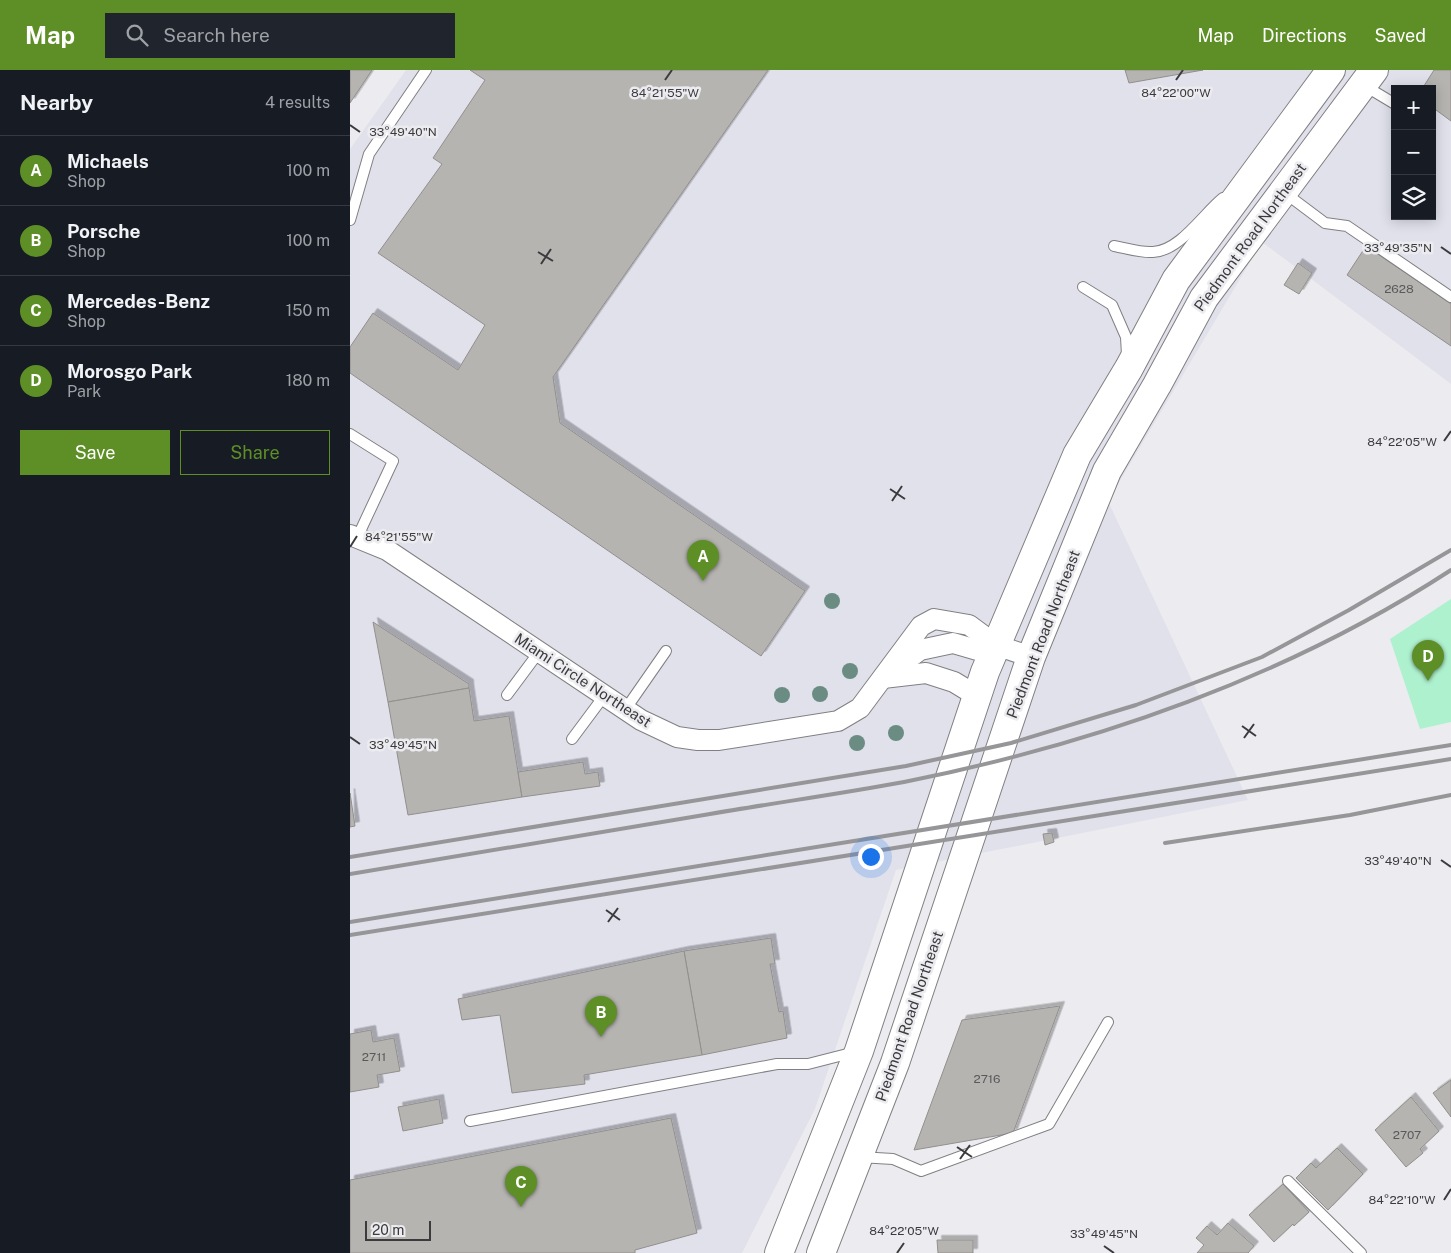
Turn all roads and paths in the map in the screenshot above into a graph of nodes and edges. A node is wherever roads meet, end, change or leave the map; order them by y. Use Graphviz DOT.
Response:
graph roads {
  1 [pos="426,70"];
  2 [pos="1331,70"];
  3 [pos="1368,77"];
  4 [pos="1391,100"];
  5 [pos="1255,172"];
  6 [pos="1282,191"];
  7 [pos="350,220"];
  8 [pos="1114,246"];
  9 [pos="1084,287"];
  10 [pos="1451,297"];
  11 [pos="1128,368"];
  12 [pos="350,434"];
  13 [pos="353,536"];
  14 [pos="996,645"];
  15 [pos="666,651"];
  16 [pos="539,652"];
  17 [pos="1031,657"];
  18 [pos="882,678"];
  19 [pos="507,695"];
  20 [pos="604,696"];
  21 [pos="977,696"];
  22 [pos="625,710"];
  23 [pos="572,739"];
  24 [pos="1108,1022"];
  25 [pos="859,1051"];
  26 [pos="470,1121"];
  27 [pos="858,1156"];
  28 [pos="1288,1181"];
  29 [pos="780,1253"];
  30 [pos="821,1253"];
  31 [pos="1361,1253"];
  1 -- 7 [label="lane"];
  2 -- 5 [label="main road"];
  3 -- 4 [label="lane"];
  3 -- 6 [label="main road, Piedmont Road Northeast"];
  5 -- 8 [label="lane"];
  5 -- 11 [label="main road"];
  6 -- 10 [label="lane"];
  6 -- 17 [label="main road, Piedmont Road Northeast"];
  9 -- 11 [label="lane"];
  11 -- 14 [label="main road"];
  12 -- 13 [label="lane"];
  13 -- 16 [label="street, Miami Circle Northeast"];
  14 -- 17 [label="street, Miami Circle Northeast"];
  14 -- 18 [label="street, Miami Circle Northeast"];
  14 -- 18 [label="street, Miami Circle Northeast"];
  14 -- 21 [label="main road"];
  15 -- 22 [label="lane"];
  16 -- 19 [label="lane"];
  16 -- 20 [label="street, Miami Circle Northeast"];
  17 -- 27 [label="main road, Piedmont Road Northeast"];
  18 -- 21 [label="street"];
  18 -- 22 [label="street, Miami Circle Northeast"];
  20 -- 22 [label="street, Miami Circle Northeast"];
  20 -- 23 [label="lane"];
  21 -- 25 [label="main road"];
  24 -- 27 [label="lane"];
  25 -- 26 [label="lane"];
  25 -- 29 [label="main road"];
  27 -- 30 [label="main road, Piedmont Road Northeast"];
  28 -- 31 [label="lane"];
}
